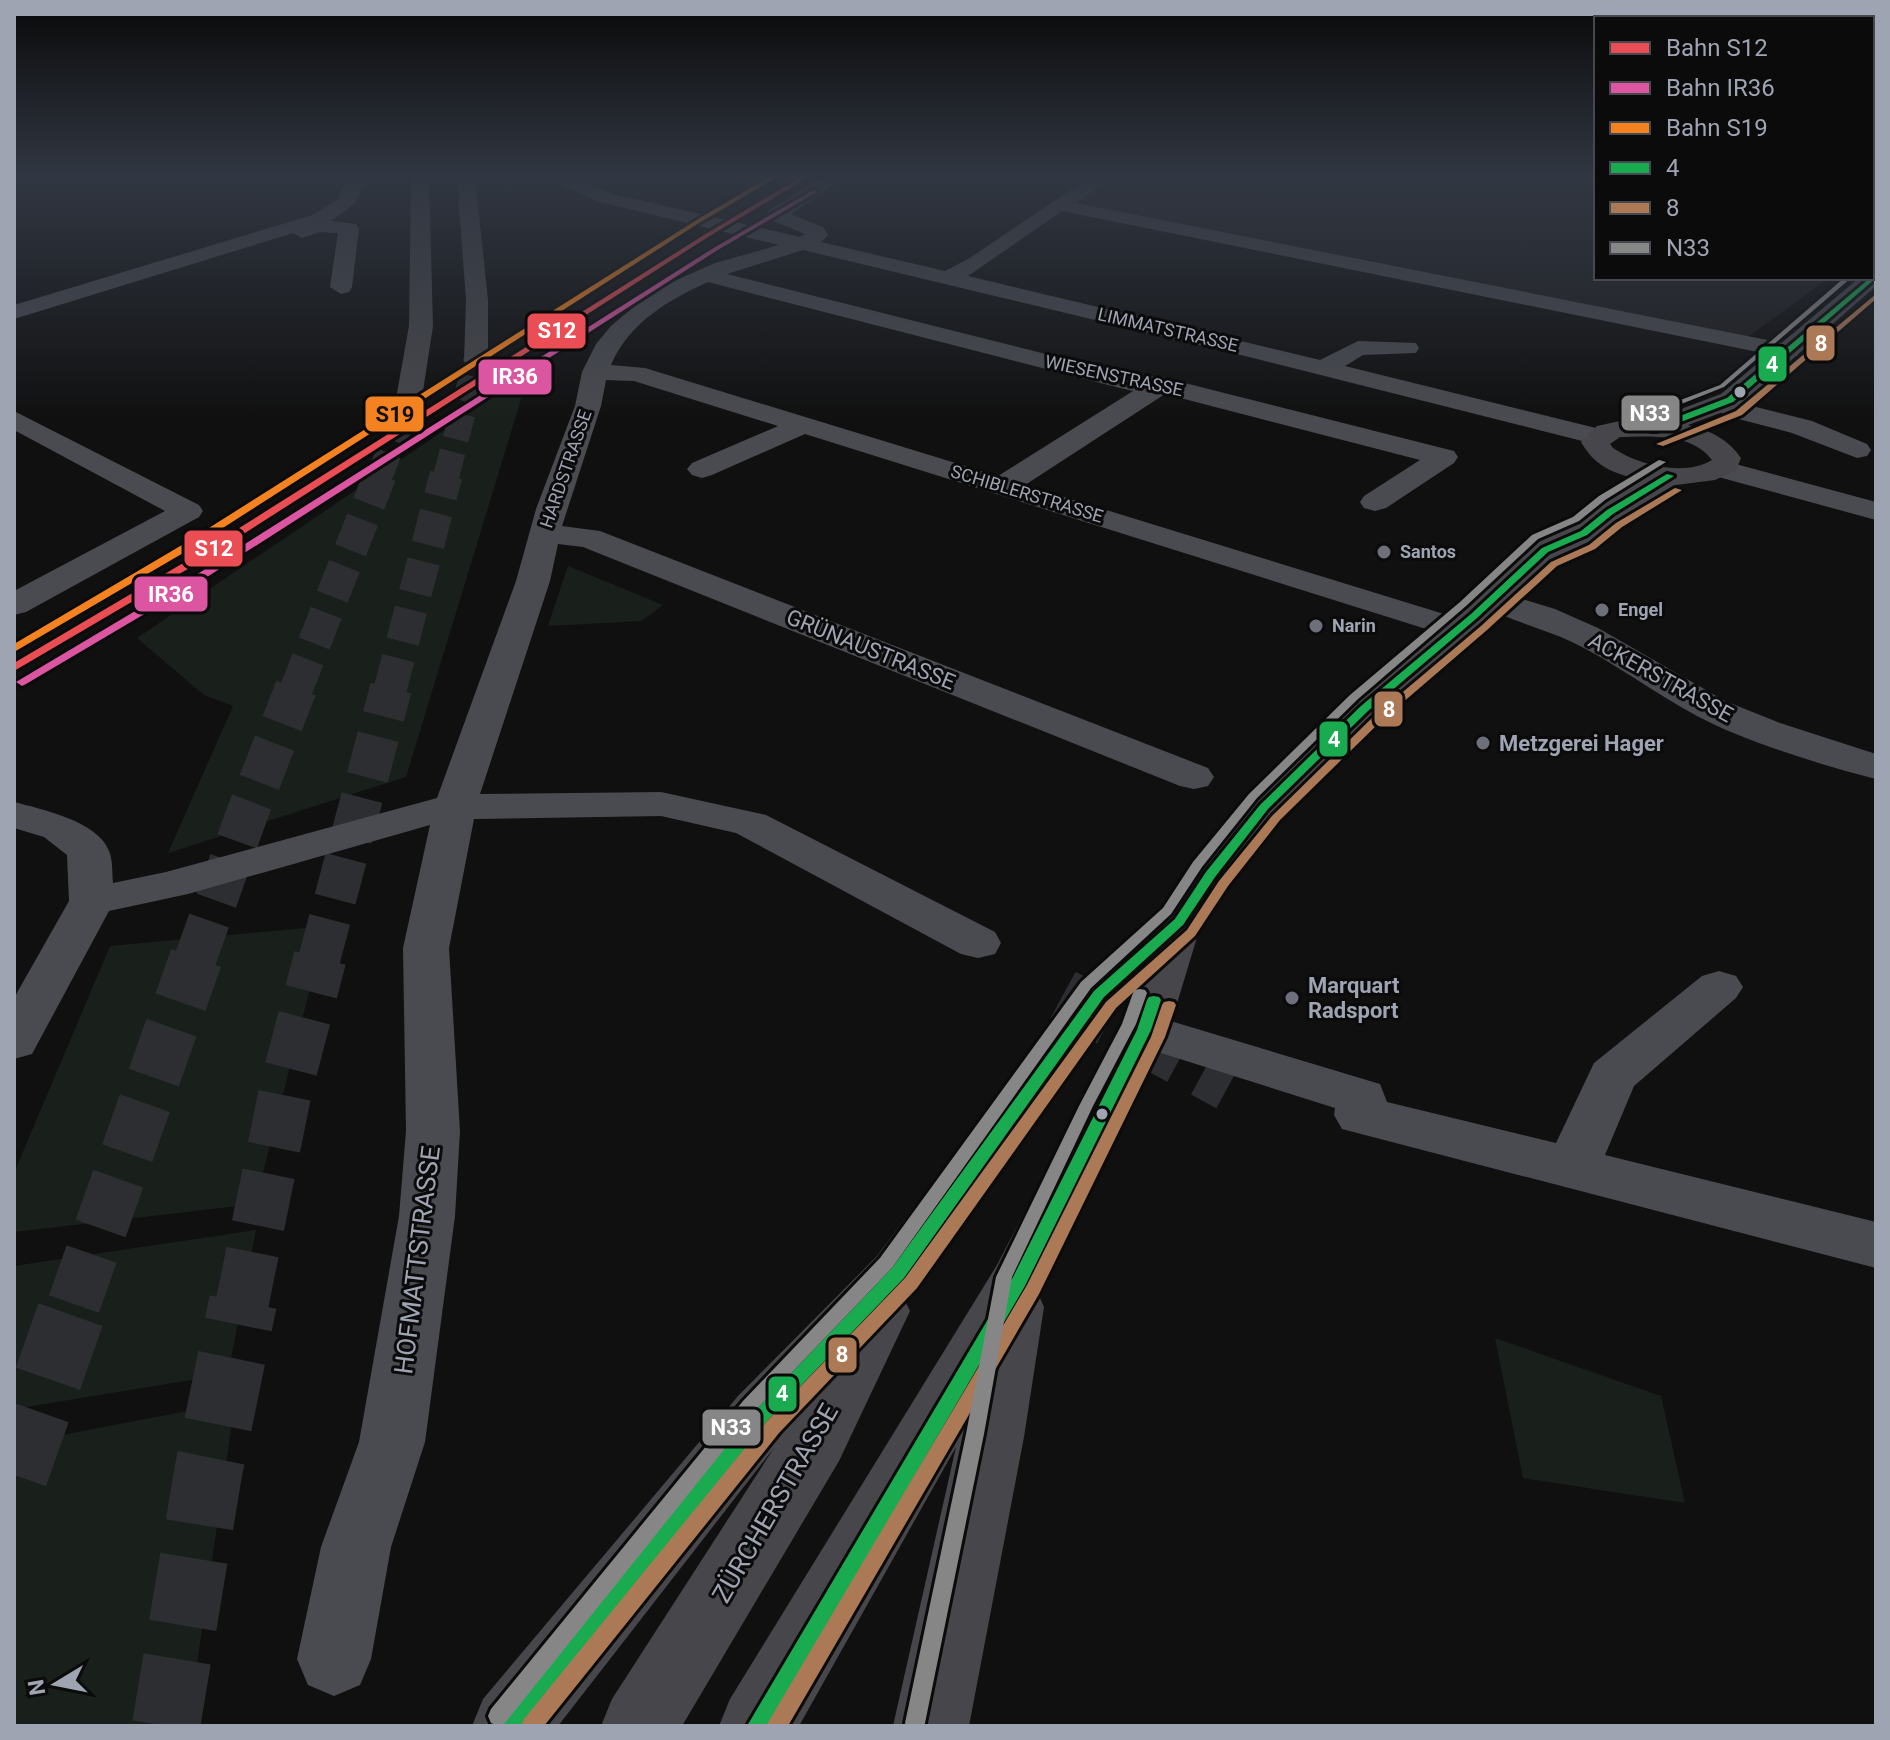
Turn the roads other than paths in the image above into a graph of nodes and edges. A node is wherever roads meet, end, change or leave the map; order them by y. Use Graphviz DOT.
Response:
graph roads {
  1 [pos="191,258"];
  2 [pos="345,258"];
  3 [pos="421,258"];
  4 [pos="473,258"];
  5 [pos="758,258"];
  6 [pos="864,258"];
  7 [pos="984,258"];
  8 [pos="1325,258"];
  9 [pos="705,275"];
  10 [pos="948,278"];
  11 [pos="1868,280"];
  12 [pos="341,287"];
  13 [pos="14,312"];
  14 [pos="1407,348"];
  15 [pos="1788,351"];
  16 [pos="476,361"];
  17 [pos="1189,362"];
  18 [pos="1324,368"];
  19 [pos="595,372"];
  20 [pos="1161,385"];
  21 [pos="408,404"];
  22 [pos="1731,405"];
  23 [pos="14,419"];
  24 [pos="801,426"];
  25 [pos="1654,429"];
  26 [pos="1604,448"];
  27 [pos="1857,450"];
  28 [pos="1718,457"];
  29 [pos="702,469"];
  30 [pos="1670,476"];
  31 [pos="1001,487"];
  32 [pos="1375,502"];
  33 [pos="1876,511"];
  34 [pos="545,533"];
  35 [pos="1545,550"];
  36 [pos="1493,600"];
  37 [pos="14,605"];
  38 [pos="1458,629"];
  39 [pos="1876,767"];
  40 [pos="1194,777"];
  41 [pos="455,807"];
  42 [pos="14,815"];
  43 [pos="92,901"];
  44 [pos="1179,922"];
  45 [pos="978,943"];
  46 [pos="1719,987"];
  47 [pos="1144,1030"];
  48 [pos="14,1042"];
  49 [pos="1572,1168"];
  50 [pos="1876,1245"];
  51 [pos="898,1273"];
  52 [pos="1019,1281"];
  53 [pos="334,1659"];
  54 [pos="510,1726"];
  55 [pos="639,1726"];
  56 [pos="757,1726"];
  57 [pos="931,1726"];
  1 -- 13 [label="street"];
  2 -- 12 [label="street"];
  3 -- 21 [label="main road"];
  4 -- 16 [label="main road"];
  5 -- 9 [label="street, HARDSTRASSE"];
  6 -- 10 [label="street, LIMMATSTRASSE"];
  7 -- 10 [label="street"];
  8 -- 15 [label="street"];
  9 -- 19 [label="street, HARDSTRASSE"];
  9 -- 20 [label="street, WIESENSTRASSE"];
  10 -- 18 [label="street, LIMMATSTRASSE"];
  11 -- 15 [label="main road"];
  14 -- 18 [label="street"];
  15 -- 22 [label="main road"];
  17 -- 20 [label="street"];
  18 -- 26 [label="street, LIMMATSTRASSE"];
  19 -- 24 [label="street, SCHIBLERSTRASSE"];
  19 -- 34 [label="street, HARDSTRASSE"];
  20 -- 31 [label="street"];
  20 -- 32 [label="street, WIESENSTRASSE"];
  22 -- 25 [label="main road"];
  22 -- 27 [label="street"];
  22 -- 28 [label="main road"];
  23 -- 37 [label="street"];
  24 -- 29 [label="street"];
  24 -- 31 [label="street, SCHIBLERSTRASSE"];
  25 -- 26 [label="main road"];
  25 -- 28 [label="main road"];
  26 -- 30 [label="main road"];
  26 -- 35 [label="main road, ZÜRCHERSTRASSE"];
  28 -- 30 [label="main road"];
  28 -- 33 [label="street"];
  30 -- 35 [label="main road, ZÜRCHERSTRASSE"];
  31 -- 38 [label="street, SCHIBLERSTRASSE"];
  34 -- 40 [label="street, GRÜNAUSTRASSE"];
  34 -- 41 [label="street, HARDSTRASSE"];
  35 -- 36 [label="main road, ZÜRCHERSTRASSE"];
  36 -- 38 [label="main road, ZÜRCHERSTRASSE"];
  36 -- 39 [label="street, ACKERSTRASSE"];
  38 -- 44 [label="main road, ZÜRCHERSTRASSE"];
  41 -- 43 [label="street"];
  41 -- 45 [label="street"];
  41 -- 53 [label="street, HOFMATTSTRASSE"];
  42 -- 43 [label="street"];
  43 -- 48 [label="street"];
  44 -- 47 [label="main road, ZÜRCHERSTRASSE"];
  44 -- 51 [label="main road, ZÜRCHERSTRASSE"];
  46 -- 49 [label="street"];
  47 -- 49 [label="street"];
  47 -- 52 [label="main road, ZÜRCHERSTRASSE"];
  49 -- 50 [label="street"];
  51 -- 54 [label="main road, ZÜRCHERSTRASSE"];
  51 -- 55 [label="main road, ZÜRCHERSTRASSE"];
  52 -- 56 [label="main road, ZÜRCHERSTRASSE"];
  52 -- 57 [label="main road"];
}
